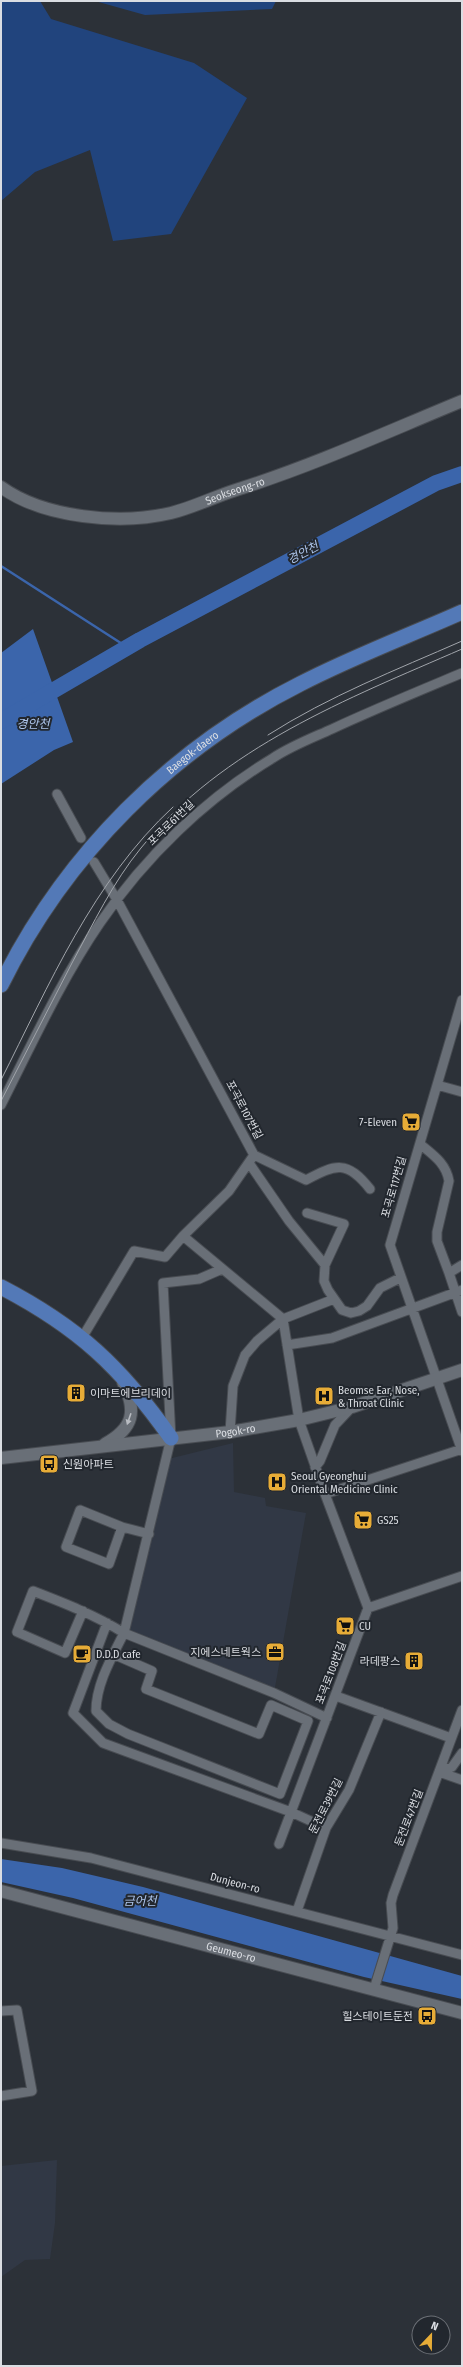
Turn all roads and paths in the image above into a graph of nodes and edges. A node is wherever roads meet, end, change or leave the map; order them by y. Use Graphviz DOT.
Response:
graph roads {
  1 [pos="462,401"];
  2 [pos="1,488"];
  3 [pos="462,612"];
  4 [pos="462,673"];
  5 [pos="57,794"];
  6 [pos="80,838"];
  7 [pos="94,862"];
  8 [pos="117,900"];
  9 [pos="1,985"];
  10 [pos="462,1000"];
  11 [pos="459,1018"];
  12 [pos="437,1085"];
  13 [pos="462,1092"];
  14 [pos="1,1105"];
  15 [pos="420,1144"];
  16 [pos="254,1155"];
  17 [pos="249,1163"];
  18 [pos="370,1189"];
  19 [pos="307,1213"];
  20 [pos="183,1236"];
  21 [pos="325,1265"];
  22 [pos="462,1265"];
  23 [pos="222,1269"];
  24 [pos="448,1273"];
  25 [pos="400,1278"];
  26 [pos="1,1287"];
  27 [pos="458,1291"];
  28 [pos="1,1294"];
  29 [pos="334,1299"];
  30 [pos="30,1302"];
  31 [pos="411,1307"];
  32 [pos="462,1312"];
  33 [pos="283,1319"];
  34 [pos="82,1338"];
  35 [pos="286,1344"];
  36 [pos="118,1370"];
  37 [pos="462,1370"];
  38 [pos="438,1379"];
  39 [pos="352,1407"];
  40 [pos="299,1420"];
  41 [pos="230,1432"];
  42 [pos="171,1438"];
  43 [pos="99,1448"];
  44 [pos="462,1449"];
  45 [pos="1,1458"];
  46 [pos="315,1467"];
  47 [pos="325,1494"];
  48 [pos="122,1527"];
  49 [pos="149,1534"];
  50 [pos="462,1576"];
  51 [pos="368,1608"];
  52 [pos="83,1611"];
  53 [pos="107,1623"];
  54 [pos="124,1633"];
  55 [pos="113,1654"];
  56 [pos="336,1696"];
  57 [pos="462,1710"];
  58 [pos="381,1712"];
  59 [pos="327,1718"];
  60 [pos="451,1738"];
  61 [pos="462,1753"];
  62 [pos="439,1772"];
  63 [pos="462,1780"];
  64 [pos="291,1812"];
  65 [pos="326,1828"];
  66 [pos="1,1843"];
  67 [pos="279,1844"];
  68 [pos="1,1891"];
  69 [pos="297,1911"];
  70 [pos="390,1936"];
  71 [pos="462,1955"];
  72 [pos="374,1989"];
  73 [pos="1,2011"];
  74 [pos="462,2013"];
  75 [pos="1,2096"];
  1 -- 2 [label="street, Seokseong-ro"];
  3 -- 9 [label="main road, Baegok-daero"];
  4 -- 8 [label="street, 포곡로61번길"];
  5 -- 6 [label="street"];
  7 -- 8 [label="street, 포곡로107번길"];
  8 -- 14 [label="street, 포곡로61번길"];
  8 -- 16 [label="street, 포곡로107번길"];
  10 -- 11 [label="street, 포곡로117번길"];
  11 -- 12 [label="street, 포곡로117번길"];
  12 -- 13 [label="street"];
  12 -- 15 [label="street, 포곡로117번길"];
  15 -- 24 [label="street"];
  15 -- 25 [label="street, 포곡로117번길"];
  16 -- 17 [label="street, 포곡로107번길"];
  16 -- 18 [label="street"];
  17 -- 20 [label="street, 포곡로107번길"];
  17 -- 21 [label="street"];
  19 -- 21 [label="street"];
  20 -- 23 [label="street"];
  20 -- 34 [label="street, 포곡로107번길"];
  21 -- 29 [label="street"];
  22 -- 24 [label="street"];
  23 -- 33 [label="street"];
  23 -- 42 [label="street"];
  24 -- 27 [label="street"];
  25 -- 29 [label="street"];
  25 -- 31 [label="street, 포곡로117번길"];
  26 -- 30 [label="main road"];
  27 -- 31 [label="street"];
  27 -- 32 [label="street"];
  28 -- 30 [label="main road"];
  29 -- 33 [label="street"];
  30 -- 34 [label="main road"];
  31 -- 35 [label="street"];
  31 -- 38 [label="street, 포곡로117번길"];
  33 -- 35 [label="street"];
  33 -- 41 [label="street"];
  34 -- 36 [label="main road"];
  35 -- 40 [label="street"];
  36 -- 42 [label="main road"];
  36 -- 43 [label="street, one-way"];
  37 -- 38 [label="street, Pogok-ro"];
  38 -- 39 [label="street, Pogok-ro"];
  38 -- 44 [label="street, 포곡로117번길"];
  39 -- 40 [label="street, Pogok-ro"];
  39 -- 46 [label="street"];
  40 -- 41 [label="street, Pogok-ro"];
  40 -- 46 [label="street"];
  41 -- 42 [label="street, Pogok-ro"];
  42 -- 43 [label="street, Pogok-ro"];
  42 -- 49 [label="street"];
  43 -- 45 [label="street, Pogok-ro"];
  44 -- 47 [label="street"];
  46 -- 47 [label="street"];
  47 -- 51 [label="street"];
  48 -- 48 [label="street"];
  48 -- 49 [label="street"];
  49 -- 54 [label="street"];
  50 -- 51 [label="street"];
  51 -- 56 [label="street, 포곡로108번길"];
  52 -- 52 [label="street"];
  52 -- 53 [label="street"];
  53 -- 54 [label="street"];
  53 -- 64 [label="street"];
  54 -- 55 [label="street"];
  54 -- 59 [label="street"];
  55 -- 55 [label="street"];
  56 -- 58 [label="street"];
  56 -- 59 [label="street, 포곡로108번길"];
  57 -- 60 [label="street, 둔전로47번길"];
  58 -- 60 [label="street"];
  58 -- 65 [label="street, 둔전로39번길"];
  59 -- 64 [label="street, 포곡로108번길"];
  60 -- 62 [label="street, 둔전로47번길"];
  61 -- 62 [label="street"];
  62 -- 63 [label="street"];
  62 -- 70 [label="street, 둔전로47번길"];
  64 -- 65 [label="street"];
  64 -- 67 [label="street, 포곡로108번길"];
  65 -- 69 [label="street, 둔전로39번길"];
  66 -- 69 [label="street, Dunjeon-ro"];
  68 -- 72 [label="street, Geumeo-ro"];
  69 -- 70 [label="street, Dunjeon-ro"];
  70 -- 71 [label="street, Dunjeon-ro"];
  70 -- 72 [label="street, 둔전로47번길"];
  72 -- 74 [label="street, Geumeo-ro"];
  73 -- 75 [label="street"];
}
